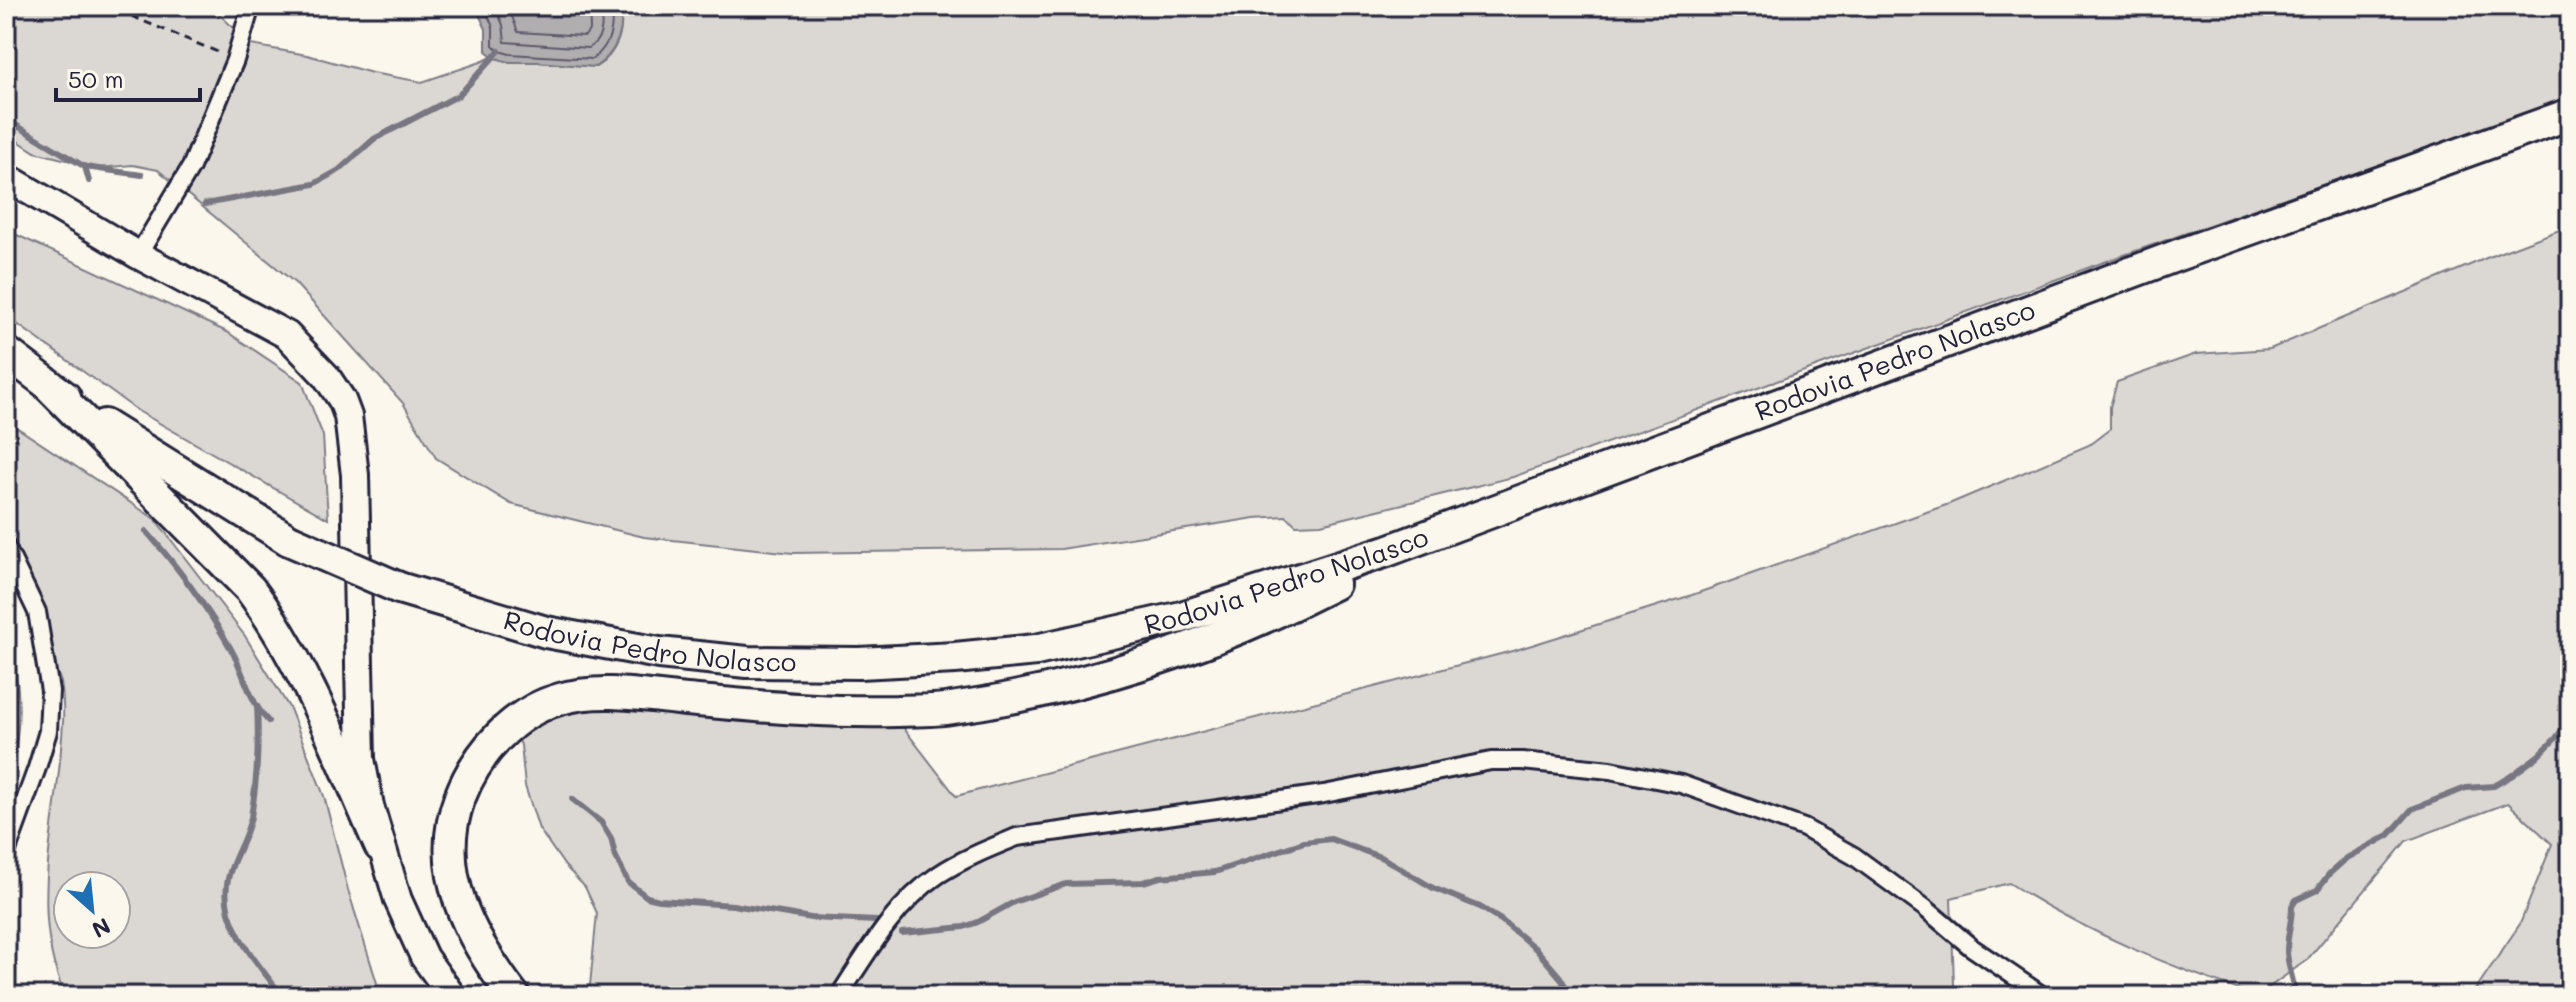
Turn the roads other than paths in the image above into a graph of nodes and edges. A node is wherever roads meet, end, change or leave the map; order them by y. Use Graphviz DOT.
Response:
graph roads {
  1 [pos="251,6"];
  2 [pos="2570,114"];
  3 [pos="11,183"];
  4 [pos="138,255"];
  5 [pos="6,352"];
  6 [pos="50,387"];
  7 [pos="6,547"];
  8 [pos="1387,551"];
  9 [pos="380,846"];
  10 [pos="6,853"];
  11 [pos="452,996"];
  12 [pos="514,996"];
  13 [pos="839,996"];
  14 [pos="2043,996"];
  1 -- 4 [label="street"];
  2 -- 8 [label="highway, Rodovia Pedro Nolasco"];
  3 -- 4 [label="main road"];
  4 -- 9 [label="main road"];
  5 -- 6 [label="highway, Rodovia Pedro Nolasco"];
  6 -- 8 [label="highway, Rodovia Pedro Nolasco, bridge"];
  6 -- 9 [label="highway"];
  7 -- 10 [label="street"];
  8 -- 12 [label="highway"];
  9 -- 11 [label="main road"];
  13 -- 14 [label="street"];
}
